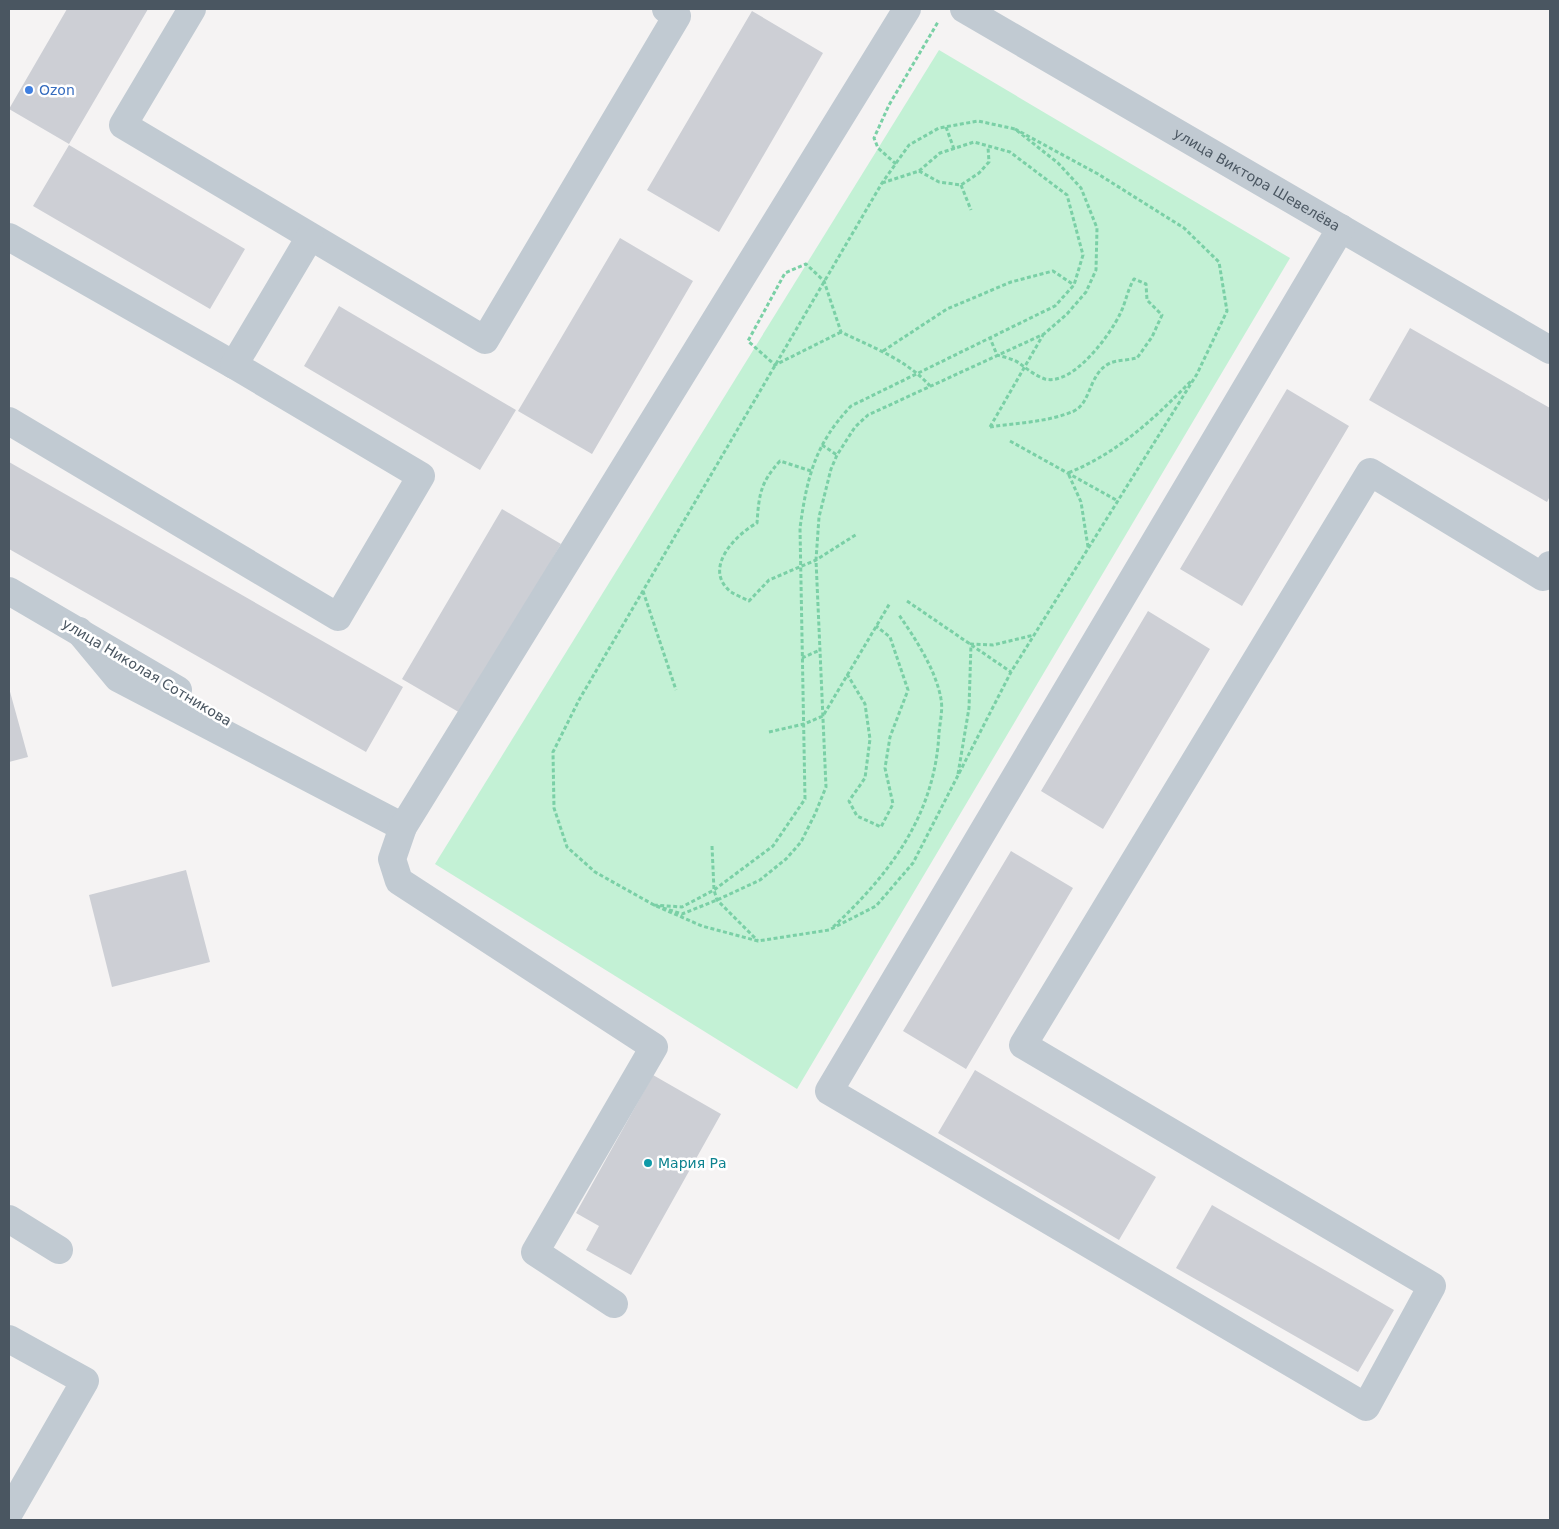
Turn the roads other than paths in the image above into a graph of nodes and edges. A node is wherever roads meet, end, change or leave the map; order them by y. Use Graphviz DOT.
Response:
graph roads {
  1 [pos="192,9"];
  2 [pos="666,9"];
  3 [pos="907,9"];
  4 [pos="952,13"];
  5 [pos="1341,228"];
  6 [pos="310,236"];
  7 [pos="9,237"];
  8 [pos="1550,350"];
  9 [pos="234,365"];
  10 [pos="9,421"];
  11 [pos="1550,565"];
  12 [pos="9,591"];
  13 [pos="79,631"];
  14 [pos="285,754"];
  15 [pos="403,827"];
  16 [pos="9,1219"];
  17 [pos="59,1250"];
  18 [pos="614,1304"];
  19 [pos="9,1339"];
  20 [pos="9,1513"];
  1 -- 6 [label="street"];
  2 -- 6 [label="street"];
  3 -- 15 [label="street"];
  4 -- 5 [label="street, улица Виктора Шевелёва"];
  5 -- 8 [label="street, улица Виктора Шевелёва"];
  5 -- 11 [label="street"];
  6 -- 9 [label="street"];
  7 -- 9 [label="street"];
  9 -- 10 [label="street"];
  12 -- 13 [label="street, улица Николая Сотникова"];
  13 -- 14 [label="street, улица Николая Сотникова"];
  13 -- 15 [label="street"];
  15 -- 18 [label="street"];
  16 -- 17 [label="street"];
  19 -- 20 [label="street"];
}
